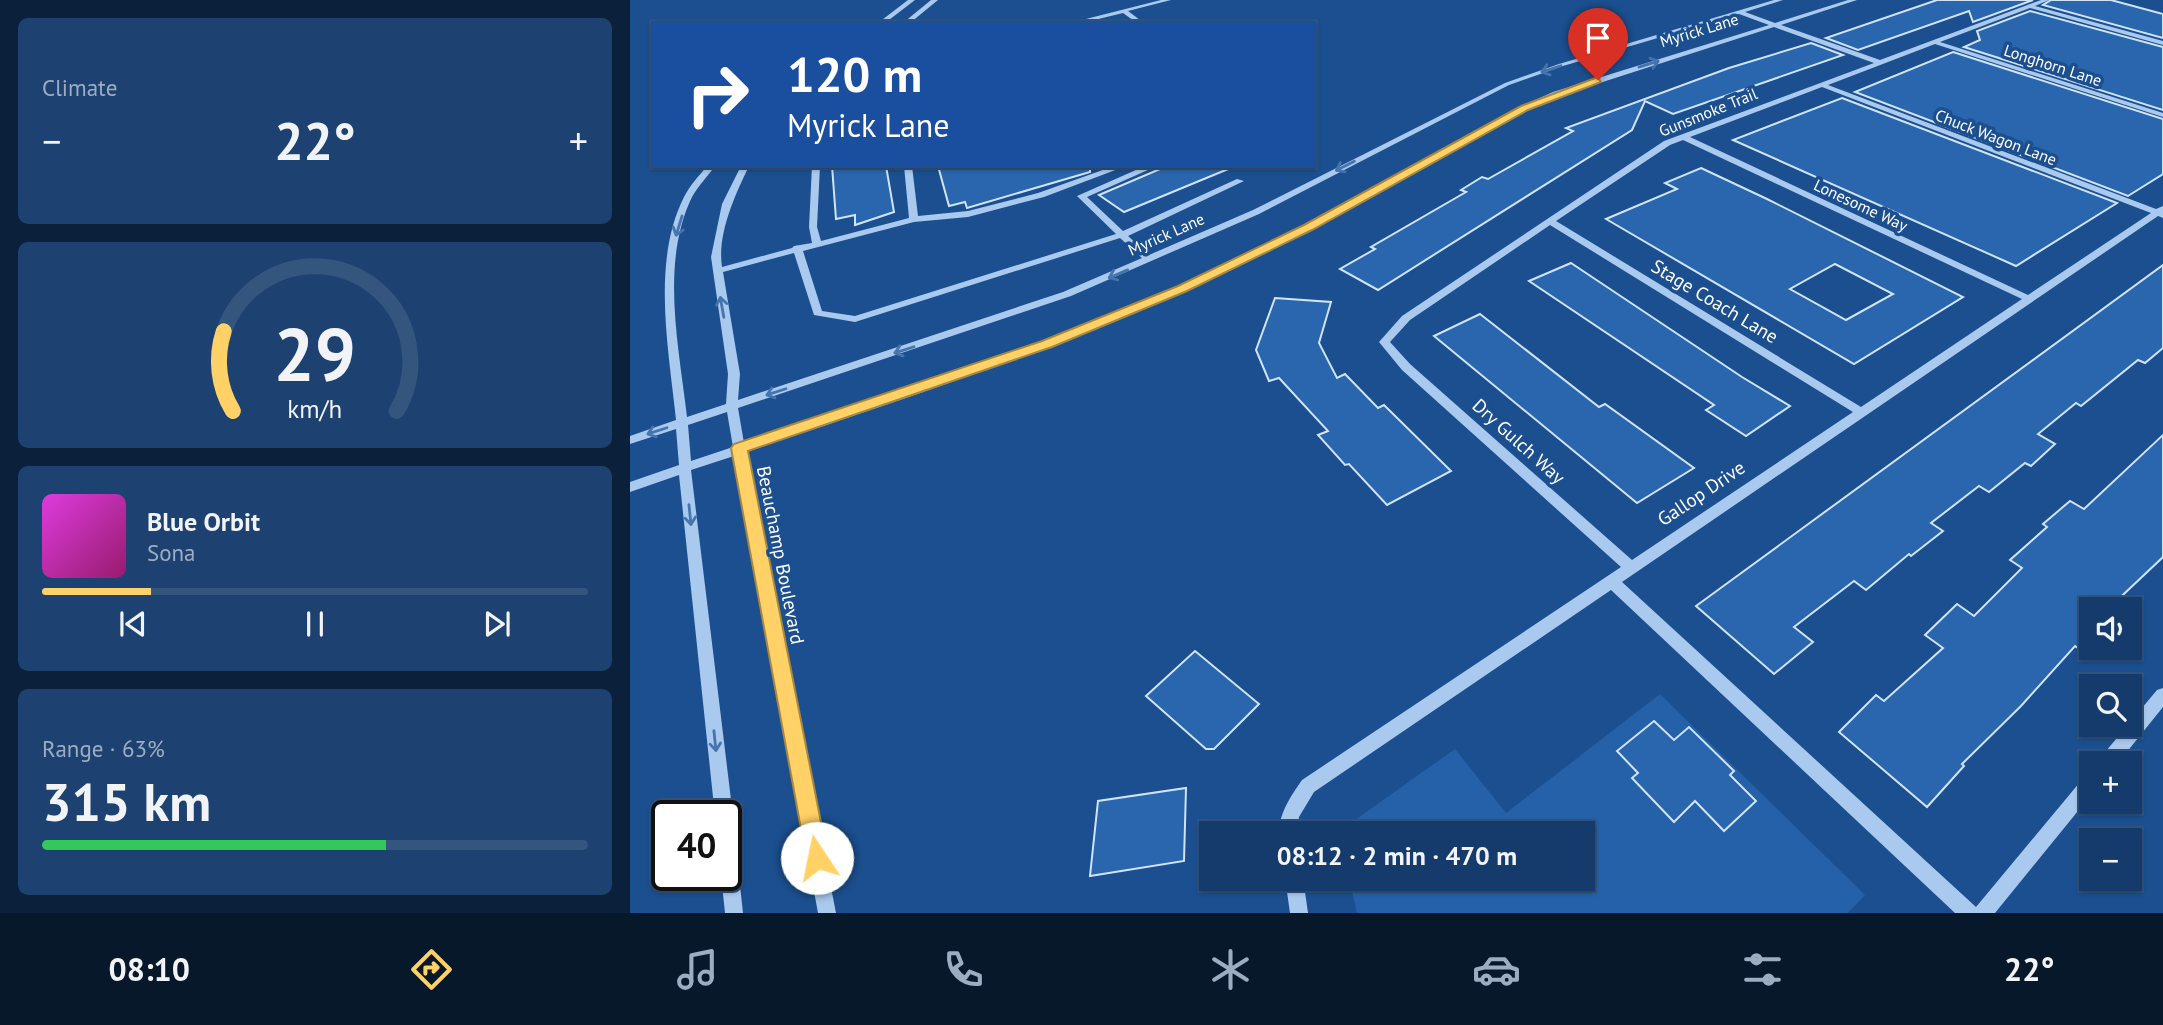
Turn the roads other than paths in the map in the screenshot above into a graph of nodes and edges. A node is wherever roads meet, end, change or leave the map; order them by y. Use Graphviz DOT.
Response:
graph roads {
  1 [pos="912,0"];
  2 [pos="935,0"];
  3 [pos="1168,0"];
  4 [pos="1780,0"];
  5 [pos="1854,0"];
  6 [pos="2046,0"];
  7 [pos="2029,6"];
  8 [pos="1124,11"];
  9 [pos="1738,12"];
  10 [pos="884,21"];
  11 [pos="909,21"];
  12 [pos="1082,21"];
  13 [pos="1138,21"];
  14 [pos="1774,25"];
  15 [pos="1934,41"];
  16 [pos="2163,43"];
  17 [pos="1878,62"];
  18 [pos="1820,84"];
  19 [pos="2163,115"];
  20 [pos="1682,136"];
  21 [pos="709,168"];
  22 [pos="745,168"];
  23 [pos="816,168"];
  24 [pos="908,168"];
  25 [pos="1086,168"];
  26 [pos="1117,168"];
  27 [pos="1148,168"];
  28 [pos="1094,177"];
  29 [pos="1240,181"];
  30 [pos="2161,212"];
  31 [pos="914,219"];
  32 [pos="1551,222"];
  33 [pos="1122,235"];
  34 [pos="817,243"];
  35 [pos="797,248"];
  36 [pos="1149,260"];
  37 [pos="716,271"];
  38 [pos="2029,299"];
  39 [pos="1384,342"];
  40 [pos="732,406"];
  41 [pos="1860,411"];
  42 [pos="684,423"];
  43 [pos="630,440"];
  44 [pos="739,448"];
  45 [pos="685,468"];
  46 [pos="630,487"];
  47 [pos="1631,567"];
  48 [pos="1611,581"];
  49 [pos="2163,695"];
  50 [pos="2117,751"];
  51 [pos="2079,797"];
  52 [pos="722,800"];
  53 [pos="1289,821"];
  54 [pos="732,891"];
  55 [pos="1296,891"];
  56 [pos="734,913"];
  57 [pos="827,913"];
  58 [pos="1299,913"];
  59 [pos="1969,913"];
  60 [pos="1983,913"];
  1 -- 10 [label="street"];
  2 -- 11 [label="street"];
  3 -- 8 [label="street"];
  4 -- 9 [label="street, Myrick Lane"];
  5 -- 14 [label="street, Myrick Lane"];
  6 -- 7 [label="street, Gunsmoke Trail"];
  7 -- 15 [label="street, Gunsmoke Trail"];
  7 -- 16 [label="street"];
  8 -- 12 [label="street"];
  8 -- 13 [label="street"];
  9 -- 14 [label="street"];
  9 -- 36 [label="street, Myrick Lane, one-way"];
  14 -- 17 [label="street"];
  44 -- 14 [label="street, Myrick Lane, one-way"];
  15 -- 17 [label="street, Gunsmoke Trail"];
  15 -- 19 [label="street, Longhorn Lane"];
  17 -- 18 [label="street, Gunsmoke Trail"];
  18 -- 20 [label="street, Gunsmoke Trail"];
  18 -- 30 [label="street, Chuck Wagon Lane"];
  20 -- 32 [label="street, Gunsmoke Trail"];
  20 -- 38 [label="street, Lonesome Way"];
  21 -- 42 [label="street, one-way"];
  22 -- 37 [label="street, Beauchamp Boulevard"];
  23 -- 34 [label="street"];
  24 -- 31 [label="street"];
  25 -- 28 [label="street"];
  26 -- 28 [label="street"];
  27 -- 33 [label="street"];
  28 -- 31 [label="street"];
  29 -- 33 [label="street"];
  30 -- 38 [label="street, Gallop Drive"];
  31 -- 34 [label="street"];
  32 -- 39 [label="street, Gunsmoke Trail"];
  32 -- 41 [label="street, Stage Coach Lane"];
  33 -- 35 [label="street"];
  33 -- 36 [label="street"];
  34 -- 35 [label="street"];
  35 -- 37 [label="street"];
  36 -- 40 [label="street, Myrick Lane, one-way"];
  40 -- 37 [label="street, Beauchamp Boulevard, one-way"];
  38 -- 41 [label="street, Gallop Drive"];
  39 -- 47 [label="street, Dry Gulch Way"];
  40 -- 42 [label="street, Myrick Lane"];
  40 -- 44 [label="street, Beauchamp Boulevard"];
  41 -- 47 [label="street, Gallop Drive"];
  42 -- 43 [label="street, Myrick Lane, one-way"];
  42 -- 45 [label="street"];
  44 -- 45 [label="street, Myrick Lane"];
  44 -- 57 [label="street, Beauchamp Boulevard"];
  45 -- 46 [label="street, Myrick Lane"];
  45 -- 52 [label="street, one-way"];
  47 -- 48 [label="street, Gallop Drive"];
  48 -- 53 [label="street, Gallop Drive"];
  48 -- 59 [label="street"];
  49 -- 50 [label="street"];
  51 -- 60 [label="street"];
  54 -- 56 [label="street"];
  55 -- 58 [label="street"];
}
